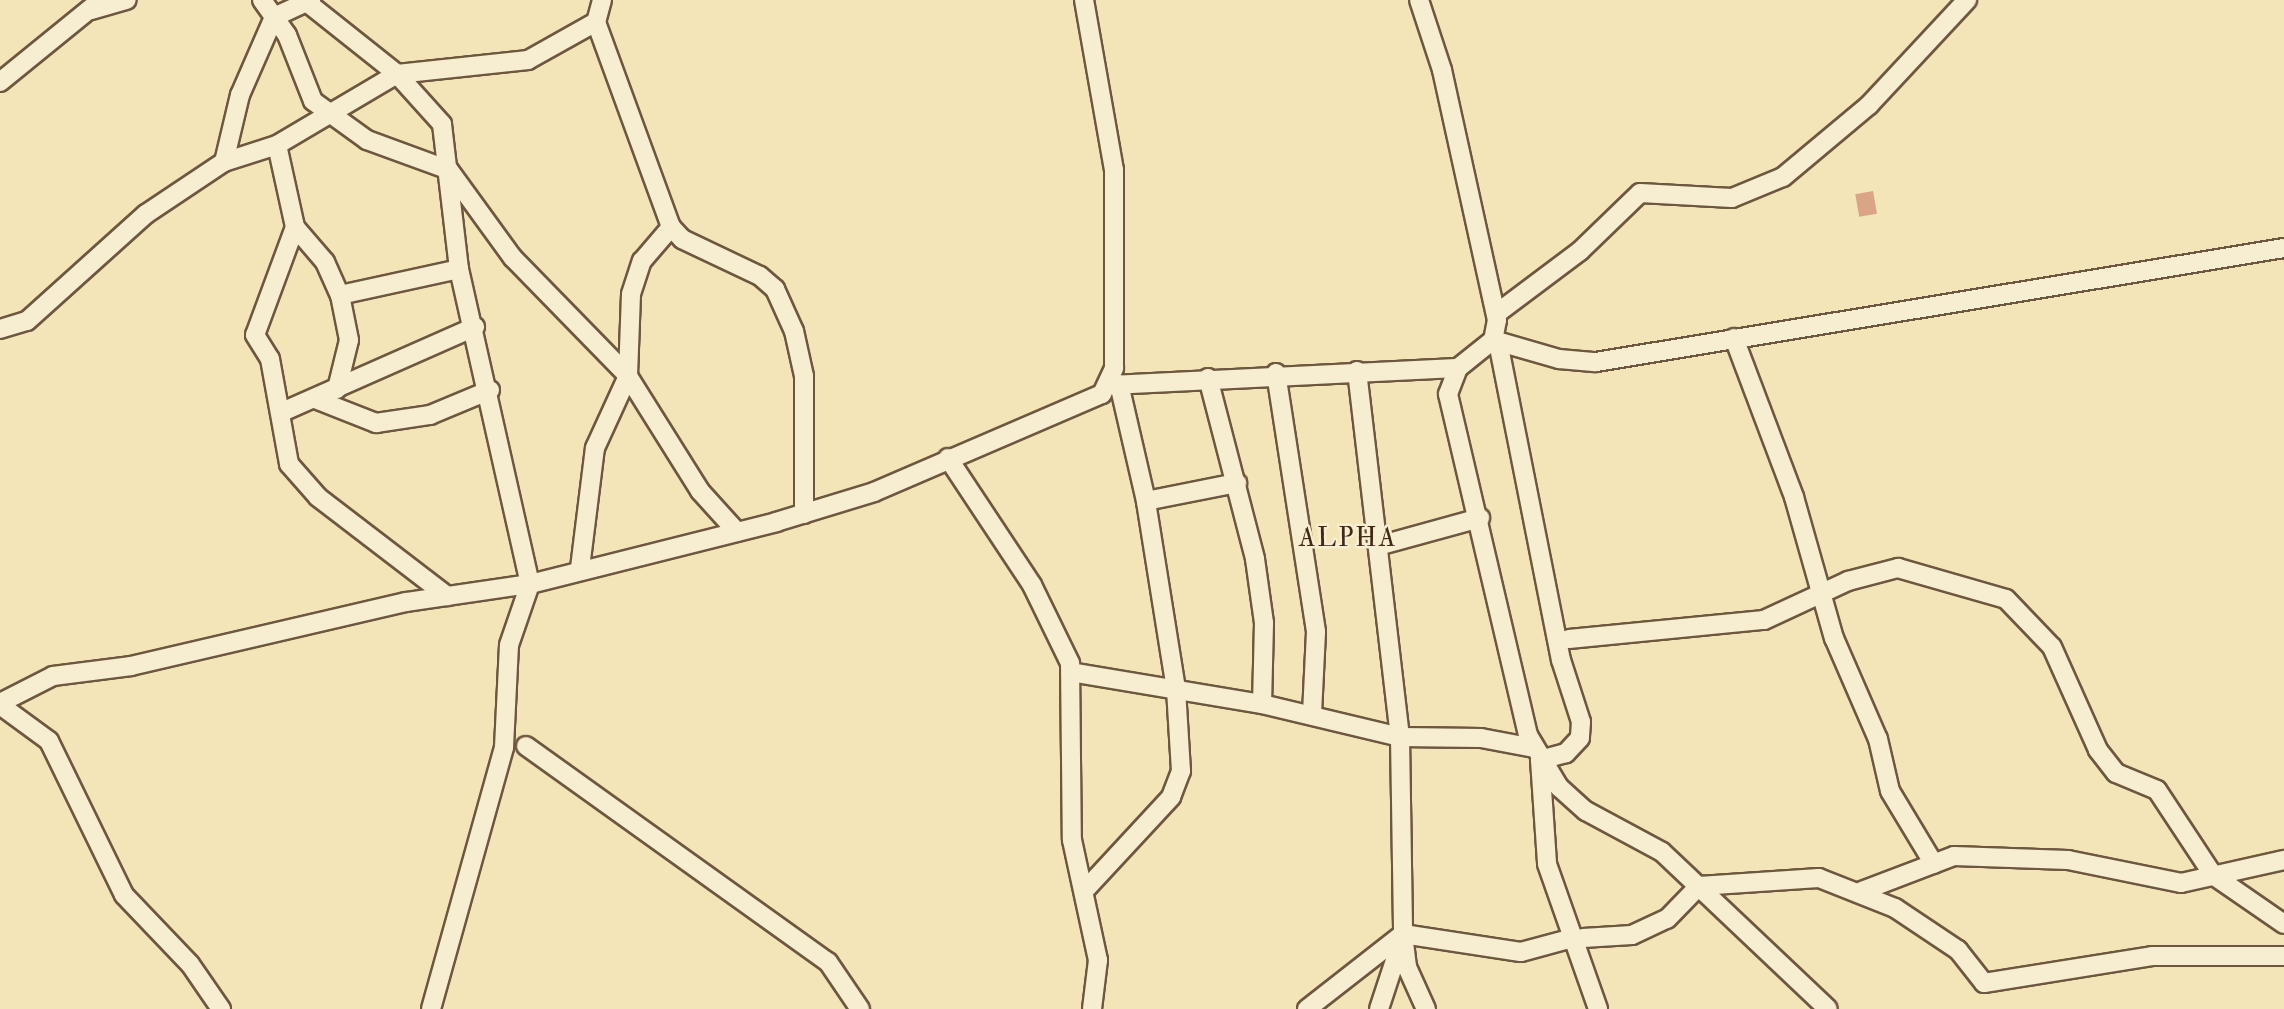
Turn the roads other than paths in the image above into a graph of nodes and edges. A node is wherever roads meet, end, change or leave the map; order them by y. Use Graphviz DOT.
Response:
graph roads {
  1 [pos="127,0"];
  2 [pos="262,0"];
  3 [pos="602,0"];
  4 [pos="1084,0"];
  5 [pos="1419,0"];
  6 [pos="1967,0"];
  7 [pos="307,2"];
  8 [pos="96,5"];
  9 [pos="274,17"];
  10 [pos="596,22"];
  11 [pos="397,74"];
  12 [pos="0,82"];
  13 [pos="327,111"];
  14 [pos="277,145"];
  15 [pos="224,162"];
  16 [pos="449,170"];
  17 [pos="295,227"];
  18 [pos="671,227"];
  19 [pos="2284,248"];
  20 [pos="459,269"];
  21 [pos="340,295"];
  22 [pos="1496,314"];
  23 [pos="475,327"];
  24 [pos="0,329"];
  25 [pos="1734,338"];
  26 [pos="1495,341"];
  27 [pos="1458,368"];
  28 [pos="1357,371"];
  29 [pos="1276,373"];
  30 [pos="628,376"];
  31 [pos="1208,378"];
  32 [pos="1115,384"];
  33 [pos="337,388"];
  34 [pos="490,390"];
  35 [pos="315,399"];
  36 [pos="282,412"];
  37 [pos="948,458"];
  38 [pos="1237,483"];
  39 [pos="1146,501"];
  40 [pos="804,513"];
  41 [pos="1480,518"];
  42 [pos="737,532"];
  43 [pos="1378,546"];
  44 [pos="580,568"];
  45 [pos="530,584"];
  46 [pos="1822,595"];
  47 [pos="447,596"];
  48 [pos="1569,639"];
  49 [pos="1071,672"];
  50 [pos="1176,689"];
  51 [pos="0,704"];
  52 [pos="1262,704"];
  53 [pos="1312,715"];
  54 [pos="1400,737"];
  55 [pos="526,746"];
  56 [pos="1537,754"];
  57 [pos="2284,860"];
  58 [pos="1934,864"];
  59 [pos="2213,874"];
  60 [pos="1699,886"];
  61 [pos="1085,890"];
  62 [pos="1861,891"];
  63 [pos="2284,923"];
  64 [pos="1403,934"];
  65 [pos="1578,938"];
  66 [pos="2284,956"];
  67 [pos="221,1009"];
  68 [pos="431,1009"];
  69 [pos="860,1009"];
  70 [pos="1091,1009"];
  71 [pos="1307,1009"];
  72 [pos="1380,1009"];
  73 [pos="1426,1009"];
  74 [pos="1598,1009"];
  75 [pos="1828,1009"];
  1 -- 8 [label="street"];
  2 -- 9 [label="street"];
  3 -- 10 [label="street"];
  4 -- 32 [label="street"];
  5 -- 22 [label="street"];
  6 -- 22 [label="street"];
  7 -- 9 [label="street"];
  7 -- 11 [label="street"];
  8 -- 12 [label="street"];
  9 -- 13 [label="street"];
  9 -- 15 [label="street"];
  10 -- 11 [label="street"];
  10 -- 18 [label="street"];
  11 -- 13 [label="street"];
  11 -- 16 [label="street"];
  13 -- 14 [label="street"];
  13 -- 16 [label="street"];
  14 -- 15 [label="street"];
  14 -- 17 [label="street"];
  15 -- 24 [label="street"];
  16 -- 20 [label="street"];
  16 -- 30 [label="street"];
  17 -- 21 [label="street"];
  17 -- 36 [label="street"];
  18 -- 30 [label="street"];
  18 -- 40 [label="street"];
  19 -- 25 [label="street"];
  20 -- 21 [label="street"];
  20 -- 23 [label="street"];
  21 -- 33 [label="street"];
  22 -- 26 [label="street"];
  23 -- 33 [label="street"];
  23 -- 34 [label="street"];
  25 -- 26 [label="street"];
  25 -- 46 [label="street"];
  26 -- 27 [label="street"];
  26 -- 56 [label="street"];
  27 -- 28 [label="street"];
  27 -- 41 [label="street"];
  28 -- 29 [label="street"];
  28 -- 43 [label="street"];
  29 -- 31 [label="street"];
  29 -- 53 [label="street"];
  30 -- 42 [label="street"];
  30 -- 44 [label="street"];
  31 -- 32 [label="street"];
  31 -- 38 [label="street"];
  32 -- 37 [label="street"];
  32 -- 39 [label="street"];
  33 -- 35 [label="street"];
  34 -- 35 [label="street"];
  34 -- 45 [label="street"];
  35 -- 36 [label="street"];
  36 -- 47 [label="street"];
  37 -- 40 [label="street"];
  37 -- 49 [label="street"];
  38 -- 39 [label="street"];
  38 -- 52 [label="street"];
  39 -- 50 [label="street"];
  40 -- 42 [label="street"];
  41 -- 43 [label="street"];
  41 -- 56 [label="street"];
  42 -- 44 [label="street"];
  43 -- 54 [label="street"];
  44 -- 45 [label="street"];
  45 -- 47 [label="street"];
  45 -- 68 [label="street"];
  46 -- 48 [label="street"];
  46 -- 58 [label="street"];
  46 -- 59 [label="street"];
  47 -- 51 [label="street"];
  49 -- 50 [label="street"];
  49 -- 61 [label="street"];
  50 -- 52 [label="street"];
  50 -- 61 [label="street"];
  51 -- 67 [label="street"];
  52 -- 53 [label="street"];
  53 -- 54 [label="street"];
  54 -- 56 [label="street"];
  54 -- 64 [label="street"];
  55 -- 69 [label="street"];
  56 -- 60 [label="street"];
  56 -- 65 [label="street"];
  57 -- 59 [label="street"];
  58 -- 59 [label="street"];
  58 -- 62 [label="street"];
  59 -- 63 [label="street"];
  60 -- 62 [label="street"];
  60 -- 65 [label="street"];
  60 -- 75 [label="street"];
  61 -- 70 [label="street"];
  62 -- 66 [label="street"];
  64 -- 65 [label="street"];
  64 -- 71 [label="street"];
  64 -- 72 [label="street"];
  64 -- 73 [label="street"];
  65 -- 74 [label="street"];
}
